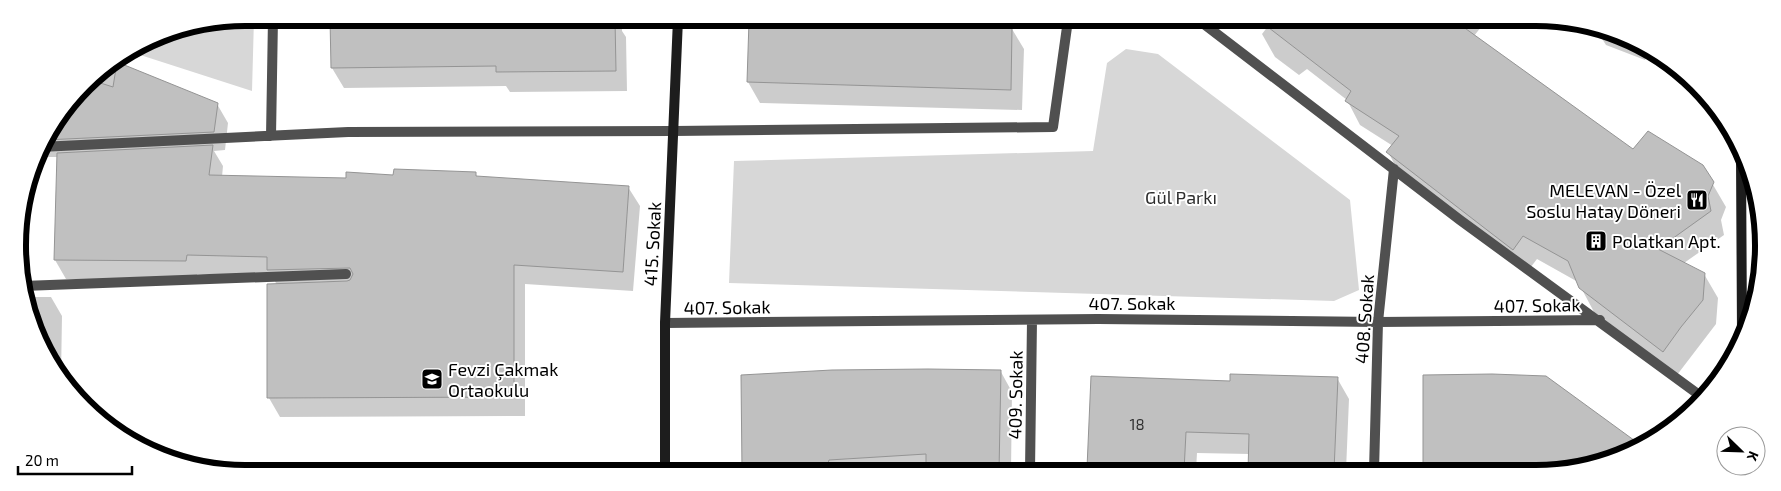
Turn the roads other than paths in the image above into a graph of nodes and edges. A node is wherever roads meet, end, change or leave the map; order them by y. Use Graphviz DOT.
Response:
graph roads {
  1 [pos="273,26"];
  2 [pos="678,26"];
  3 [pos="1067,26"];
  4 [pos="1207,26"];
  5 [pos="674,131"];
  6 [pos="271,136"];
  7 [pos="50,147"];
  8 [pos="1740,168"];
  9 [pos="1394,169"];
  10 [pos="346,274"];
  11 [pos="30,286"];
  12 [pos="1742,319"];
  13 [pos="1032,320"];
  14 [pos="1600,320"];
  15 [pos="1378,322"];
  16 [pos="665,324"];
  17 [pos="1697,393"];
  18 [pos="665,465"];
  19 [pos="1030,465"];
  20 [pos="1374,465"];
  1 -- 6 [label="street"];
  2 -- 5 [label="street, 415. Sokak"];
  3 -- 5 [label="street"];
  4 -- 9 [label="street"];
  5 -- 6 [label="street"];
  5 -- 16 [label="street, 415. Sokak"];
  6 -- 7 [label="street"];
  8 -- 12 [label="street"];
  9 -- 14 [label="street"];
  9 -- 15 [label="street, 408. Sokak"];
  10 -- 11 [label="street"];
  13 -- 15 [label="street, 407. Sokak"];
  13 -- 16 [label="street, 407. Sokak"];
  13 -- 19 [label="street, 409. Sokak"];
  14 -- 15 [label="street, 407. Sokak"];
  14 -- 17 [label="street"];
  15 -- 20 [label="street, 408. Sokak"];
  16 -- 18 [label="street, 415. Sokak"];
}
